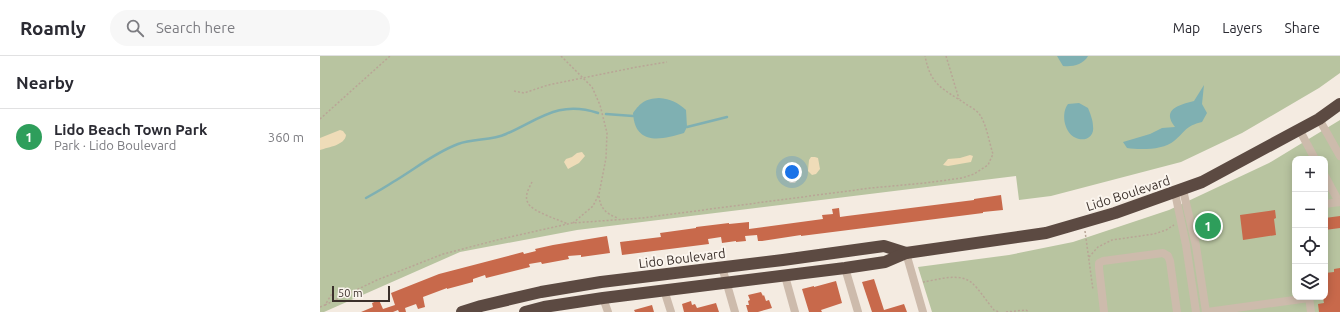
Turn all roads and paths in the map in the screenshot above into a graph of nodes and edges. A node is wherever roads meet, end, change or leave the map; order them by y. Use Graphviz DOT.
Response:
graph roads {
  1 [pos="390,56"];
  2 [pos="561,56"];
  3 [pos="925,56"];
  4 [pos="946,56"];
  5 [pos="667,62"];
  6 [pos="583,78"];
  7 [pos="514,91"];
  8 [pos="959,99"];
  9 [pos="1340,104"];
  10 [pos="1319,119"];
  11 [pos="320,120"];
  12 [pos="1299,129"];
  13 [pos="1314,156"];
  14 [pos="1340,156"];
  15 [pos="1328,181"];
  16 [pos="532,182"];
  17 [pos="1179,191"];
  18 [pos="599,194"];
  19 [pos="1340,202"];
  20 [pos="1328,204"];
  21 [pos="620,219"];
  22 [pos="1181,220"];
  23 [pos="1084,222"];
  24 [pos="572,223"];
  25 [pos="568,224"];
  26 [pos="906,253"];
  27 [pos="1088,257"];
  28 [pos="722,267"];
  29 [pos="845,268"];
  30 [pos="785,276"];
  31 [pos="726,283"];
  32 [pos="915,283"];
  33 [pos="664,290"];
  34 [pos="332,292"];
  35 [pos="1094,296"];
  36 [pos="603,298"];
  37 [pos="1294,300"];
  38 [pos="1309,300"];
  39 [pos="325,305"];
  40 [pos="320,307"];
  41 [pos="482,309"];
  42 [pos="545,310"];
  43 [pos="462,312"];
  44 [pos="525,312"];
  45 [pos="608,312"];
  46 [pos="671,312"];
  47 [pos="735,312"];
  48 [pos="795,312"];
  49 [pos="858,312"];
  50 [pos="923,312"];
  51 [pos="999,312"];
  52 [pos="1006,312"];
  53 [pos="1029,312"];
  54 [pos="1104,312"];
  55 [pos="1177,312"];
  56 [pos="1196,312"];
  57 [pos="1206,312"];
  58 [pos="1311,312"];
  1 -- 11 [label="path"];
  2 -- 6 [label="path"];
  3 -- 8 [label="path"];
  4 -- 8 [label="path"];
  5 -- 6 [label="path"];
  6 -- 7 [label="path"];
  6 -- 18 [label="path"];
  8 -- 21 [label="path"];
  9 -- 10 [label="highway, Lido Boulevard"];
  10 -- 12 [label="highway, Lido Boulevard"];
  10 -- 14 [label="street"];
  12 -- 13 [label="street"];
  12 -- 17 [label="highway, Lido Boulevard"];
  15 -- 19 [label="street"];
  16 -- 25 [label="path"];
  17 -- 22 [label="street"];
  17 -- 23 [label="highway, Lido Boulevard"];
  17 -- 57 [label="street"];
  18 -- 21 [label="path"];
  18 -- 24 [label="path"];
  19 -- 20 [label="street"];
  21 -- 24 [label="path"];
  22 -- 27 [label="path"];
  22 -- 56 [label="street"];
  23 -- 26 [label="highway, Lido Boulevard"];
  23 -- 27 [label="path"];
  24 -- 25 [label="path"];
  25 -- 39 [label="path"];
  26 -- 28 [label="highway, Lido Boulevard"];
  26 -- 29 [label="highway, Lido Boulevard"];
  26 -- 32 [label="street"];
  27 -- 35 [label="path"];
  28 -- 31 [label="street"];
  28 -- 41 [label="highway, Lido Boulevard"];
  29 -- 30 [label="highway, Lido Boulevard"];
  29 -- 49 [label="street"];
  30 -- 31 [label="highway, Lido Boulevard"];
  30 -- 48 [label="street"];
  31 -- 33 [label="highway, Lido Boulevard"];
  31 -- 47 [label="street"];
  32 -- 50 [label="street"];
  32 -- 51 [label="path"];
  33 -- 36 [label="highway, Lido Boulevard"];
  33 -- 46 [label="street"];
  34 -- 39 [label="path"];
  36 -- 42 [label="highway, Lido Boulevard"];
  36 -- 45 [label="street"];
  37 -- 57 [label="street"];
  38 -- 58 [label="street"];
  39 -- 40 [label="path"];
  41 -- 43 [label="highway, Lido Boulevard"];
  42 -- 44 [label="highway, Lido Boulevard"];
  52 -- 53 [label="path"];
  54 -- 55 [label="street"];
}
